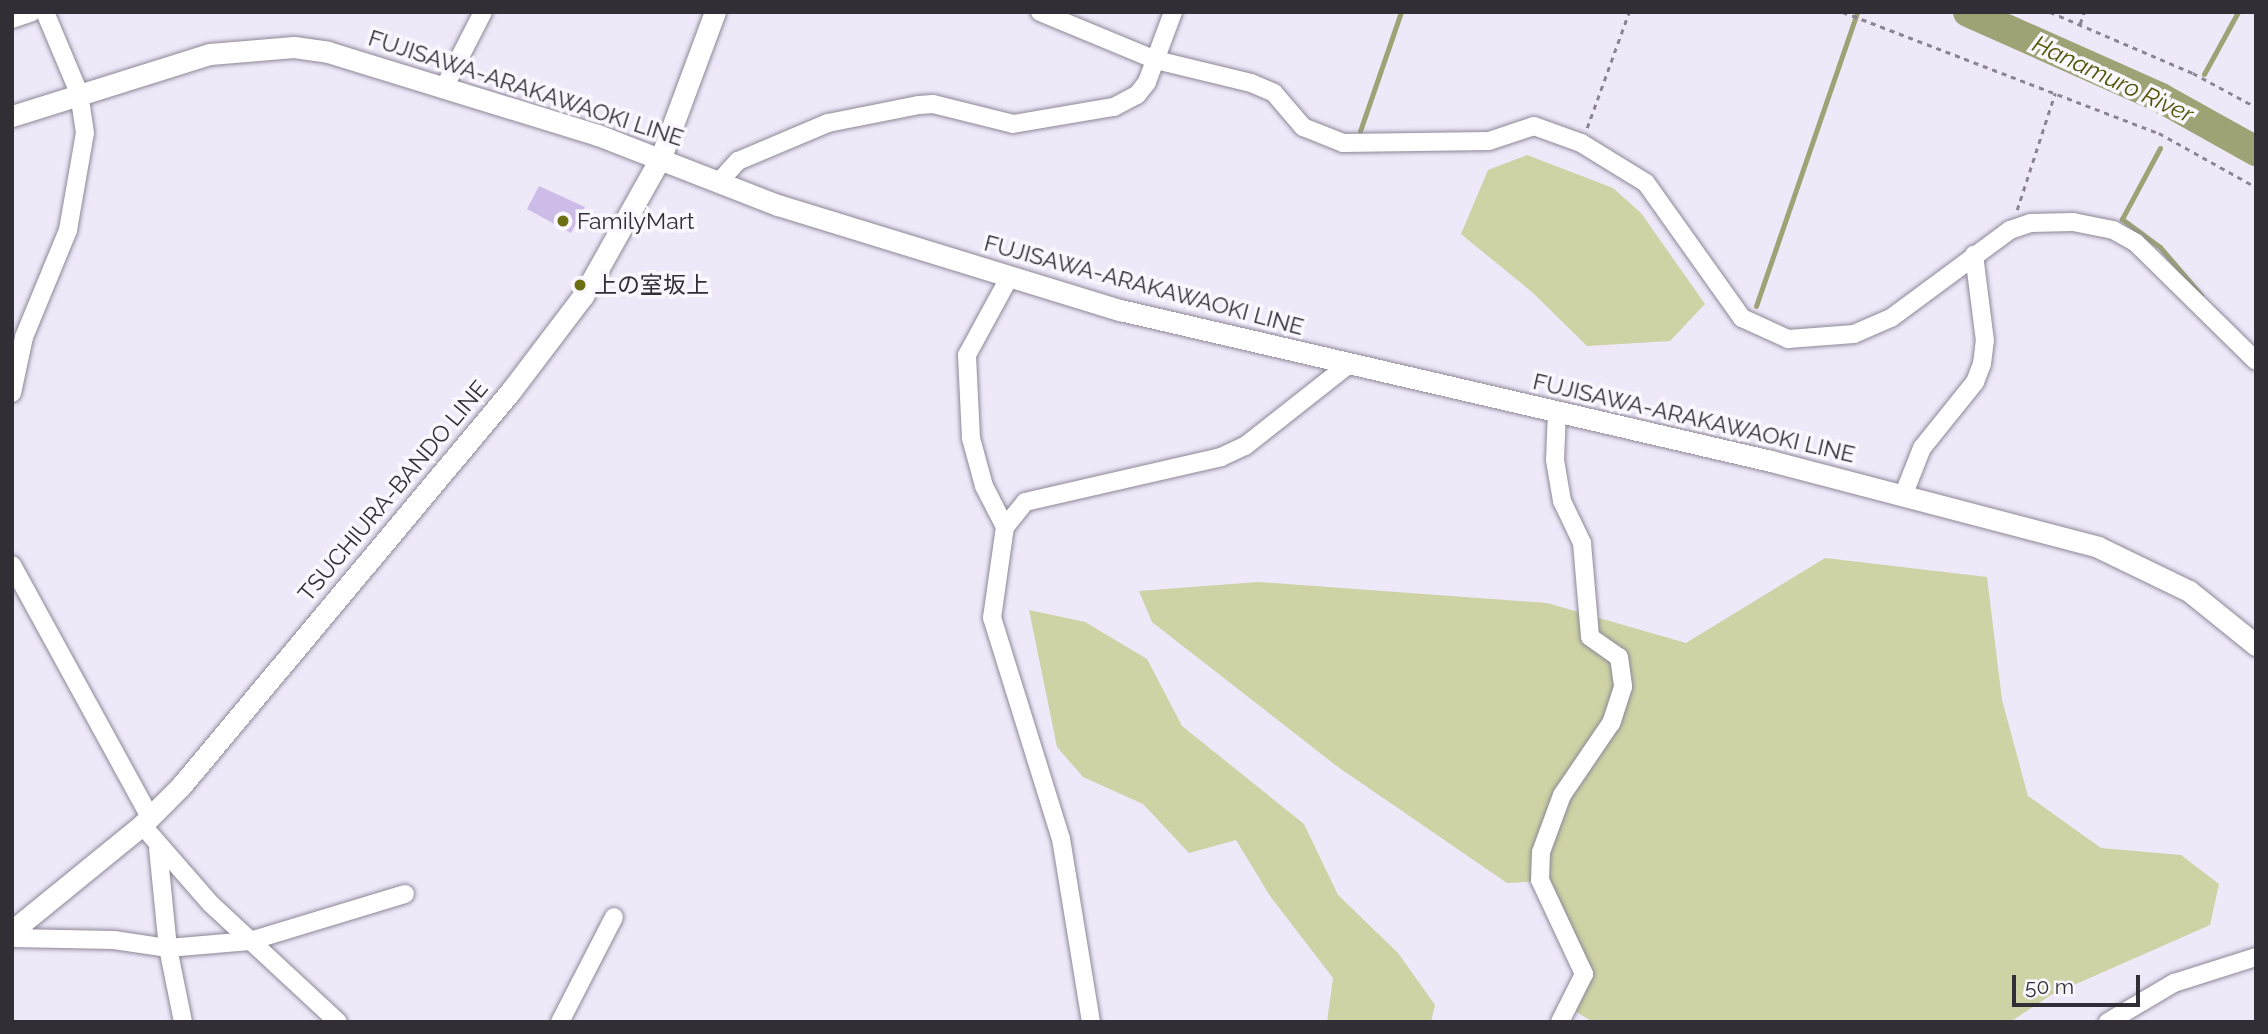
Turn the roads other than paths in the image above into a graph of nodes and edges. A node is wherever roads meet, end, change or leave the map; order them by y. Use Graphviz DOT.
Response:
graph roads {
  1 [pos="32,12"];
  2 [pos="45,12"];
  3 [pos="483,12"];
  4 [pos="715,12"];
  5 [pos="1040,12"];
  6 [pos="1173,12"];
  7 [pos="12,19"];
  8 [pos="1156,61"];
  9 [pos="445,86"];
  10 [pos="79,93"];
  11 [pos="12,116"];
  12 [pos="661,157"];
  13 [pos="718,183"];
  14 [pos="1973,255"];
  15 [pos="1009,278"];
  16 [pos="2256,361"];
  17 [pos="1348,365"];
  18 [pos="12,393"];
  19 [pos="1557,411"];
  20 [pos="1903,496"];
  21 [pos="1005,527"];
  22 [pos="12,565"];
  23 [pos="2256,645"];
  24 [pos="146,821"];
  25 [pos="158,848"];
  26 [pos="405,894"];
  27 [pos="614,917"];
  28 [pos="12,931"];
  29 [pos="12,939"];
  30 [pos="250,941"];
  31 [pos="168,948"];
  32 [pos="2256,957"];
  33 [pos="183,1022"];
  34 [pos="338,1022"];
  35 [pos="560,1022"];
  36 [pos="1091,1022"];
  37 [pos="1560,1022"];
  38 [pos="2108,1022"];
  1 -- 7 [label="street"];
  2 -- 10 [label="street"];
  3 -- 9 [label="street"];
  4 -- 12 [label="main road, TSUCHIURA-BANDO LINE"];
  5 -- 8 [label="street"];
  6 -- 8 [label="street"];
  8 -- 13 [label="street"];
  8 -- 14 [label="street"];
  9 -- 10 [label="main road, FUJISAWA-ARAKAWAOKI LINE"];
  9 -- 12 [label="main road, FUJISAWA-ARAKAWAOKI LINE"];
  10 -- 11 [label="main road, FUJISAWA-ARAKAWAOKI LINE"];
  10 -- 18 [label="street"];
  12 -- 13 [label="main road, FUJISAWA-ARAKAWAOKI LINE"];
  12 -- 24 [label="main road, TSUCHIURA-BANDO LINE"];
  13 -- 15 [label="main road, FUJISAWA-ARAKAWAOKI LINE"];
  14 -- 16 [label="street"];
  14 -- 20 [label="street"];
  15 -- 17 [label="main road, FUJISAWA-ARAKAWAOKI LINE"];
  15 -- 21 [label="street"];
  17 -- 19 [label="main road, FUJISAWA-ARAKAWAOKI LINE"];
  17 -- 21 [label="street"];
  19 -- 20 [label="main road, FUJISAWA-ARAKAWAOKI LINE"];
  19 -- 37 [label="street"];
  20 -- 23 [label="main road, FUJISAWA-ARAKAWAOKI LINE"];
  21 -- 36 [label="street"];
  22 -- 24 [label="street"];
  24 -- 25 [label="street"];
  24 -- 28 [label="main road, TSUCHIURA-BANDO LINE"];
  25 -- 30 [label="street"];
  25 -- 31 [label="street"];
  26 -- 30 [label="street"];
  27 -- 35 [label="street"];
  29 -- 31 [label="street"];
  30 -- 31 [label="street"];
  30 -- 34 [label="street"];
  31 -- 33 [label="street"];
  32 -- 38 [label="street"];
}
